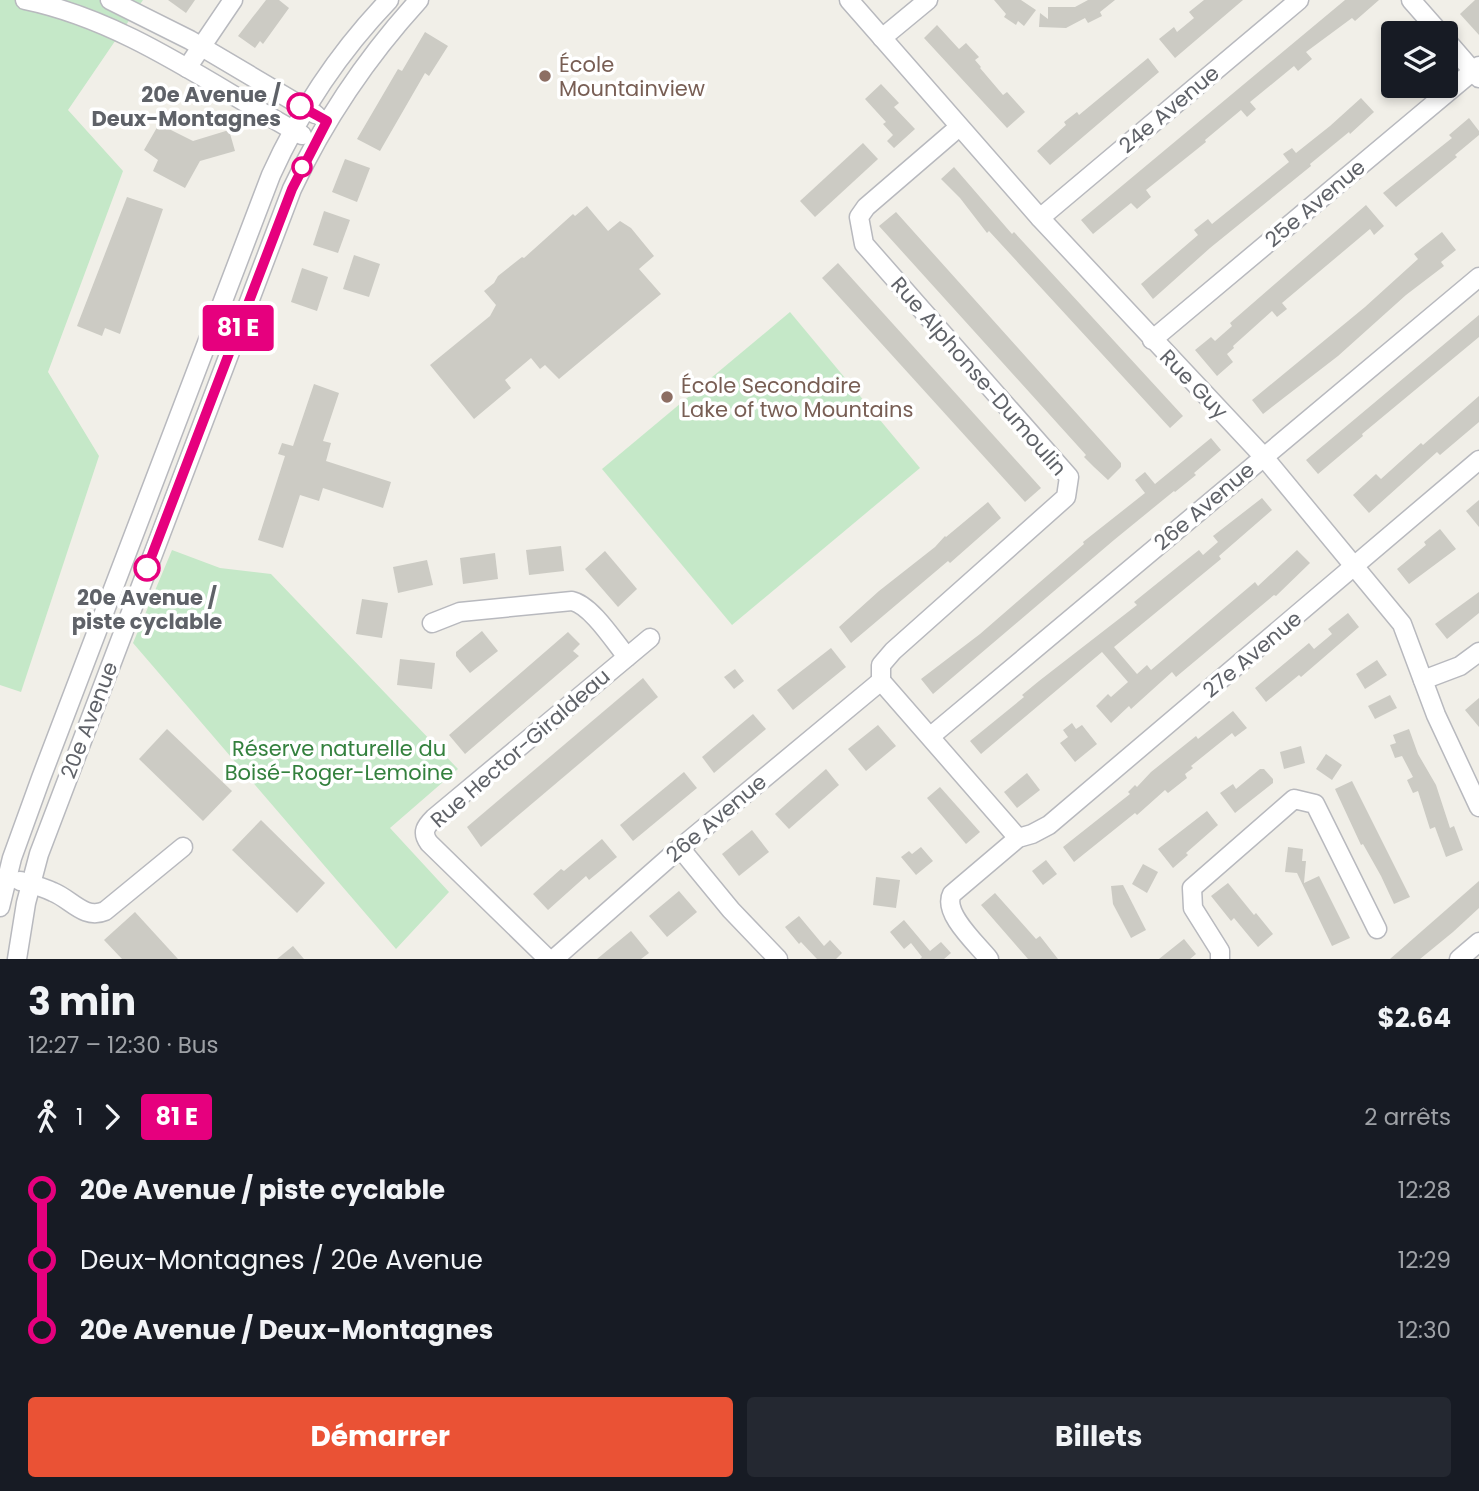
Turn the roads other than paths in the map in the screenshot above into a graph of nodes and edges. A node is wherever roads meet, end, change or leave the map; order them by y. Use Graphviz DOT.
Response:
graph roads {
  1 [pos="25,0"];
  2 [pos="110,0"];
  3 [pos="233,0"];
  4 [pos="389,0"];
  5 [pos="419,0"];
  6 [pos="849,0"];
  7 [pos="928,0"];
  8 [pos="1299,0"];
  9 [pos="1410,0"];
  10 [pos="1429,21"];
  11 [pos="882,38"];
  12 [pos="200,46"];
  13 [pos="1458,52"];
  14 [pos="187,68"];
  15 [pos="1477,72"];
  16 [pos="305,109"];
  17 [pos="327,121"];
  18 [pos="959,127"];
  19 [pos="293,130"];
  20 [pos="314,142"];
  21 [pos="1040,218"];
  22 [pos="1479,278"];
  23 [pos="1152,340"];
  24 [pos="1263,456"];
  25 [pos="1479,460"];
  26 [pos="1356,566"];
  27 [pos="432,623"];
  28 [pos="650,638"];
  29 [pos="1479,652"];
  30 [pos="627,657"];
  31 [pos="1423,680"];
  32 [pos="881,681"];
  33 [pos="931,736"];
  34 [pos="1479,807"];
  35 [pos="1018,838"];
  36 [pos="183,847"];
  37 [pos="680,848"];
  38 [pos="4,875"];
  39 [pos="30,884"];
  40 [pos="0,907"];
  41 [pos="1377,929"];
  42 [pos="1479,942"];
  43 [pos="17,959"];
  44 [pos="548,959"];
  45 [pos="555,959"];
  46 [pos="778,959"];
  47 [pos="989,959"];
  48 [pos="1220,959"];
  49 [pos="1459,959"];
  1 -- 14 [label="street"];
  2 -- 12 [label="street"];
  3 -- 12 [label="street"];
  4 -- 16 [label="street, 20e Avenue"];
  5 -- 17 [label="street, 20e Avenue"];
  6 -- 11 [label="street, Rue Guy"];
  7 -- 11 [label="street"];
  8 -- 21 [label="street, 24e Avenue"];
  9 -- 10 [label="street"];
  11 -- 18 [label="street, Rue Guy"];
  12 -- 14 [label="street"];
  12 -- 16 [label="street"];
  13 -- 15 [label="street"];
  14 -- 19 [label="street"];
  15 -- 23 [label="street, 25e Avenue"];
  16 -- 17 [label="street"];
  16 -- 19 [label="street, 20e Avenue"];
  17 -- 20 [label="street, 20e Avenue"];
  18 -- 21 [label="street, Rue Guy"];
  18 -- 32 [label="street, Rue Alphonse-Dumoulin"];
  19 -- 20 [label="street"];
  19 -- 38 [label="street, 20e Avenue"];
  20 -- 39 [label="street, 20e Avenue"];
  21 -- 23 [label="street, Rue Guy"];
  22 -- 24 [label="street, 26e Avenue"];
  23 -- 24 [label="street, Rue Guy"];
  24 -- 26 [label="street, Rue Guy"];
  24 -- 33 [label="street, 26e Avenue"];
  25 -- 26 [label="street, 27e Avenue"];
  26 -- 31 [label="street, Rue Guy"];
  26 -- 35 [label="street, 27e Avenue"];
  27 -- 30 [label="street"];
  28 -- 30 [label="street, Rue Hector-Giraldeau"];
  29 -- 31 [label="street"];
  30 -- 44 [label="street, Rue Hector-Giraldeau"];
  31 -- 34 [label="street, Rue Guy"];
  32 -- 33 [label="street"];
  32 -- 37 [label="street, 26e Avenue"];
  33 -- 35 [label="street"];
  35 -- 47 [label="street, 27e Avenue"];
  36 -- 39 [label="street"];
  37 -- 45 [label="street, 26e Avenue"];
  37 -- 46 [label="street"];
  38 -- 39 [label="street"];
  38 -- 40 [label="street, 20e Avenue"];
  39 -- 43 [label="street, 20e Avenue"];
  41 -- 48 [label="street"];
  42 -- 49 [label="street"];
}
